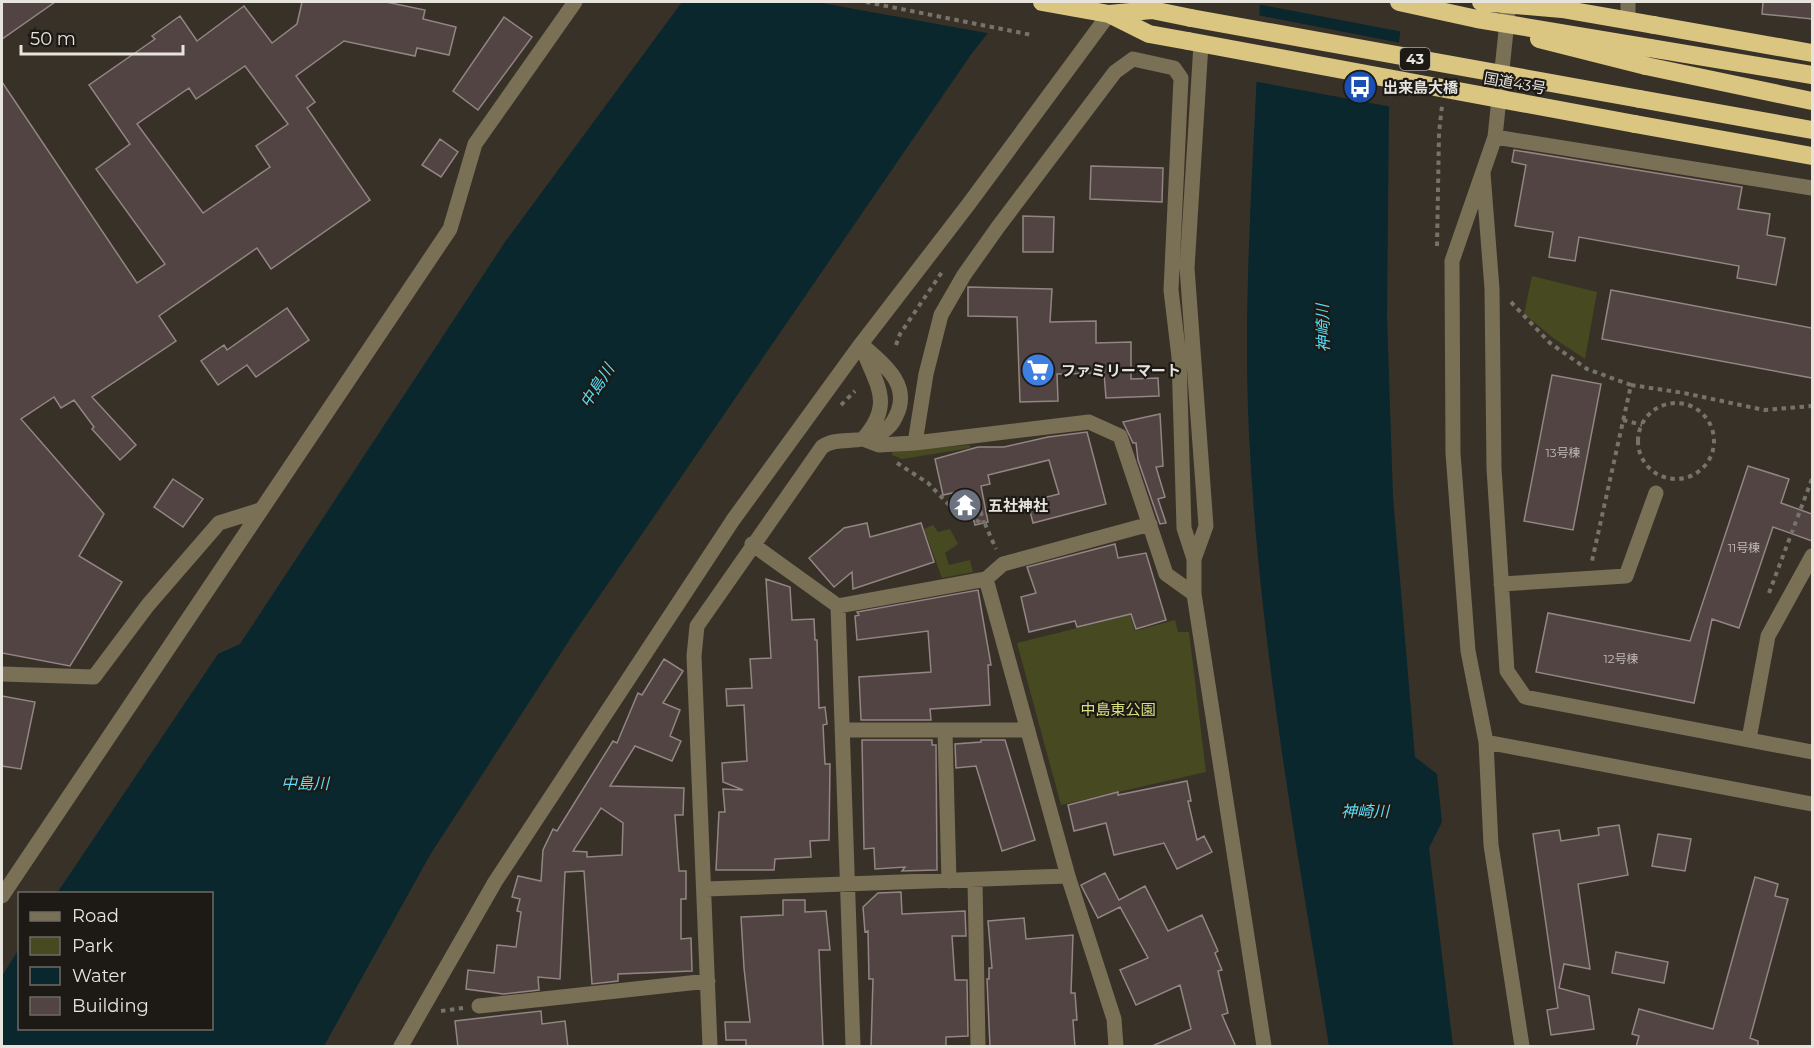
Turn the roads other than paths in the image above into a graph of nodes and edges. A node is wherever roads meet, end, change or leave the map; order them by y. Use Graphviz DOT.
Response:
graph roads {
  1 [pos="575,2"];
  2 [pos="1042,2"];
  3 [pos="1399,2"];
  4 [pos="1509,2"];
  5 [pos="1628,2"];
  6 [pos="1110,6"];
  7 [pos="1479,10"];
  8 [pos="1628,20"];
  9 [pos="1201,44"];
  10 [pos="1812,53"];
  11 [pos="1812,75"];
  12 [pos="1812,101"];
  13 [pos="1812,130"];
  14 [pos="1495,137"];
  15 [pos="1812,156"];
  16 [pos="1483,173"];
  17 [pos="1812,188"];
  18 [pos="861,344"];
  19 [pos="926,374"];
  20 [pos="899,385"];
  21 [pos="863,439"];
  22 [pos="915,443"];
  23 [pos="1656,493"];
  24 [pos="260,510"];
  25 [pos="1150,524"];
  26 [pos="753,544"];
  27 [pos="1812,556"];
  28 [pos="1194,559"];
  29 [pos="986,579"];
  30 [pos="1501,584"];
  31 [pos="1194,594"];
  32 [pos="838,606"];
  33 [pos="2,674"];
  34 [pos="1028,729"];
  35 [pos="842,730"];
  36 [pos="945,731"];
  37 [pos="1749,739"];
  38 [pos="1486,742"];
  39 [pos="1812,751"];
  40 [pos="1812,804"];
  41 [pos="1068,876"];
  42 [pos="975,880"];
  43 [pos="949,881"];
  44 [pos="847,885"];
  45 [pos="705,889"];
  46 [pos="2,896"];
  47 [pos="708,981"];
  48 [pos="478,1006"];
  49 [pos="401,1047"];
  50 [pos="710,1047"];
  51 [pos="853,1047"];
  52 [pos="978,1047"];
  53 [pos="1116,1047"];
  54 [pos="1264,1047"];
  55 [pos="1522,1047"];
  1 -- 24 [label="street"];
  2 -- 6 [label="highway, 国道43号 / 43"];
  3 -- 7 [label="highway, bridge"];
  4 -- 14 [label="street"];
  5 -- 8 [label="street"];
  6 -- 9 [label="highway, 国道43号 / 43, bridge"];
  6 -- 13 [label="highway, 国道43号 / 43, bridge"];
  6 -- 18 [label="street"];
  7 -- 8 [label="highway, bridge"];
  7 -- 11 [label="highway, bridge"];
  7 -- 12 [label="highway, bridge"];
  8 -- 10 [label="highway, bridge"];
  9 -- 15 [label="highway, 国道43号 / 43, bridge"];
  9 -- 28 [label="street"];
  14 -- 16 [label="street"];
  14 -- 17 [label="street"];
  16 -- 30 [label="street"];
  16 -- 38 [label="street"];
  18 -- 20 [label="street"];
  18 -- 21 [label="street"];
  18 -- 49 [label="street"];
  19 -- 20 [label="street"];
  19 -- 22 [label="street"];
  19 -- 28 [label="street"];
  20 -- 21 [label="street"];
  21 -- 22 [label="street"];
  21 -- 26 [label="street"];
  22 -- 25 [label="street"];
  23 -- 30 [label="street"];
  24 -- 33 [label="street"];
  24 -- 46 [label="street"];
  25 -- 29 [label="street"];
  25 -- 31 [label="street"];
  26 -- 32 [label="street"];
  26 -- 45 [label="street"];
  27 -- 37 [label="street"];
  28 -- 31 [label="street"];
  29 -- 32 [label="street"];
  29 -- 34 [label="street"];
  30 -- 37 [label="street"];
  31 -- 54 [label="street"];
  32 -- 35 [label="street"];
  34 -- 36 [label="street"];
  34 -- 41 [label="street"];
  35 -- 36 [label="street"];
  35 -- 44 [label="street"];
  36 -- 43 [label="street"];
  37 -- 39 [label="street"];
  38 -- 40 [label="street"];
  38 -- 55 [label="street"];
  41 -- 42 [label="street"];
  41 -- 53 [label="street"];
  42 -- 43 [label="street"];
  42 -- 52 [label="street"];
  43 -- 44 [label="street"];
  44 -- 45 [label="street"];
  44 -- 51 [label="street"];
  45 -- 47 [label="street"];
  47 -- 48 [label="street"];
  47 -- 50 [label="street"];
}
